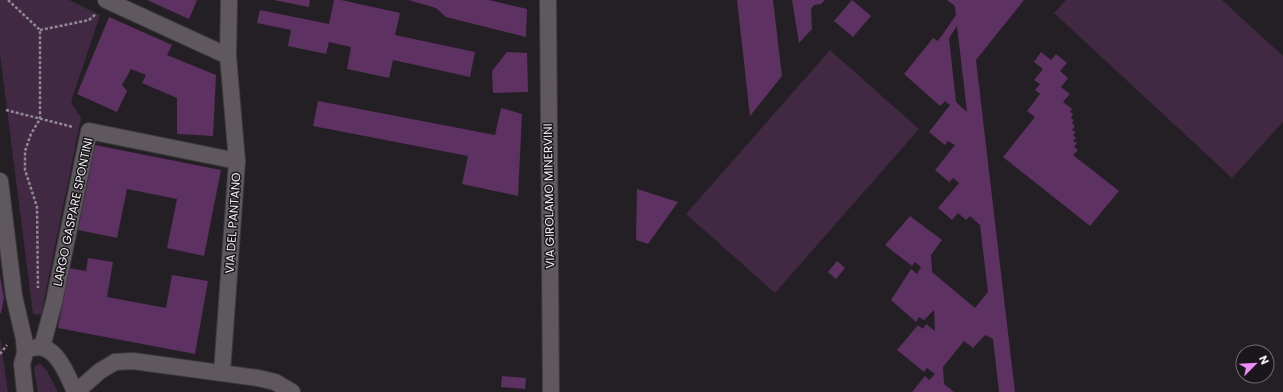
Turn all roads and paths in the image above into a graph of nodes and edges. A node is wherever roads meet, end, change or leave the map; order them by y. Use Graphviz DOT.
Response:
graph roads {
  1 [pos="8,0"];
  2 [pos="229,0"];
  3 [pos="548,0"];
  4 [pos="108,1"];
  5 [pos="40,30"];
  6 [pos="228,56"];
  7 [pos="6,110"];
  8 [pos="40,119"];
  9 [pos="89,131"];
  10 [pos="237,162"];
  11 [pos="0,181"];
  12 [pos="38,295"];
  13 [pos="42,347"];
  14 [pos="25,353"];
  15 [pos="222,373"];
  16 [pos="25,392"];
  17 [pos="75,392"];
  18 [pos="292,392"];
  19 [pos="551,392"];
  1 -- 5 [label="path"];
  2 -- 6 [label="street, VIA DEL PANTANO"];
  3 -- 19 [label="street, VIA GIROLAMO MINERVINI"];
  4 -- 5 [label="path"];
  4 -- 6 [label="street"];
  5 -- 8 [label="path"];
  6 -- 10 [label="street, VIA DEL PANTANO"];
  7 -- 8 [label="path"];
  8 -- 9 [label="path"];
  8 -- 12 [label="path"];
  9 -- 10 [label="street, LARGO GASPARE SPONTINI"];
  9 -- 13 [label="street, LARGO GASPARE SPONTINI"];
  10 -- 15 [label="street, VIA DEL PANTANO"];
  11 -- 14 [label="street"];
  13 -- 14 [label="street"];
  13 -- 17 [label="street"];
  14 -- 16 [label="street"];
  15 -- 17 [label="street"];
  15 -- 18 [label="street"];
}
